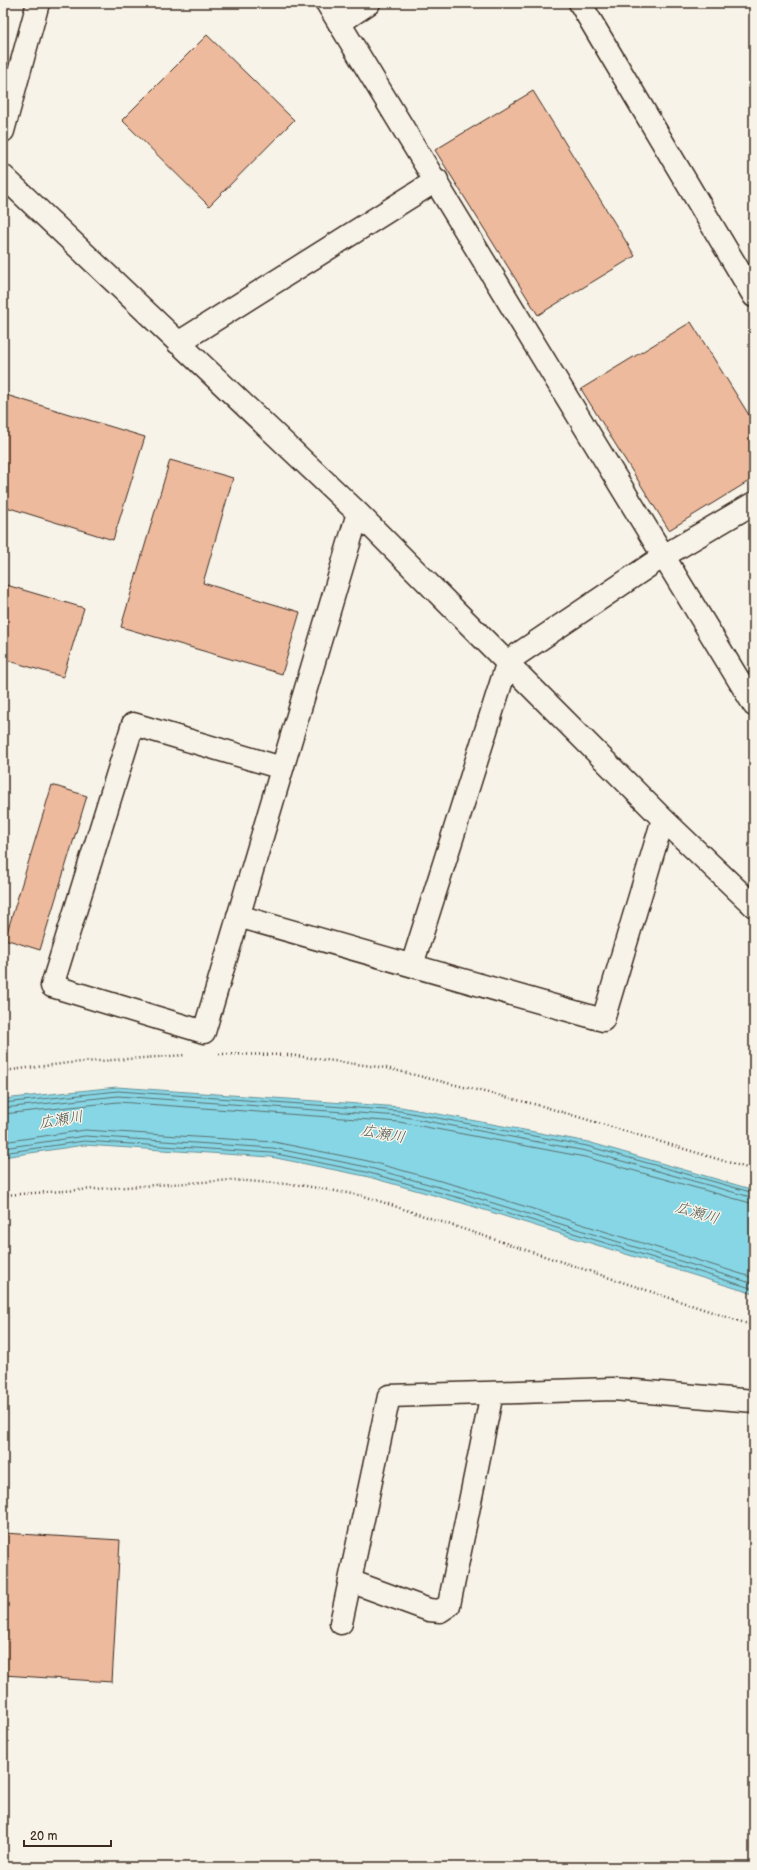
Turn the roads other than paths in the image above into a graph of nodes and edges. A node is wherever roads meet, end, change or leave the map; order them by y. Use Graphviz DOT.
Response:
graph roads {
  1 [pos="38,3"];
  2 [pos="327,3"];
  3 [pos="369,3"];
  4 [pos="580,3"];
  5 [pos="339,22"];
  6 [pos="3,131"];
  7 [pos="3,176"];
  8 [pos="436,180"];
  9 [pos="754,296"];
  10 [pos="178,344"];
  11 [pos="754,503"];
  12 [pos="358,513"];
  13 [pos="662,556"];
  14 [pos="508,661"];
  15 [pos="754,705"];
  16 [pos="282,768"];
  17 [pos="663,818"];
  18 [pos="754,906"];
  19 [pos="238,916"];
  20 [pos="412,965"];
  21 [pos="492,1393"];
  22 [pos="754,1401"];
  23 [pos="350,1581"];
  24 [pos="341,1623"];
  1 -- 6 [label="main road"];
  2 -- 5 [label="main road"];
  3 -- 5 [label="main road"];
  4 -- 9 [label="main road"];
  5 -- 8 [label="main road"];
  7 -- 10 [label="main road"];
  8 -- 10 [label="main road"];
  8 -- 13 [label="main road"];
  10 -- 12 [label="main road"];
  11 -- 13 [label="main road"];
  12 -- 14 [label="main road"];
  12 -- 16 [label="main road"];
  13 -- 14 [label="main road"];
  13 -- 15 [label="main road"];
  14 -- 17 [label="main road"];
  14 -- 20 [label="main road"];
  16 -- 19 [label="main road"];
  16 -- 19 [label="main road"];
  17 -- 18 [label="main road"];
  17 -- 20 [label="main road"];
  19 -- 20 [label="main road"];
  21 -- 22 [label="main road"];
  21 -- 23 [label="main road"];
  21 -- 23 [label="main road"];
  23 -- 24 [label="main road"];
}
